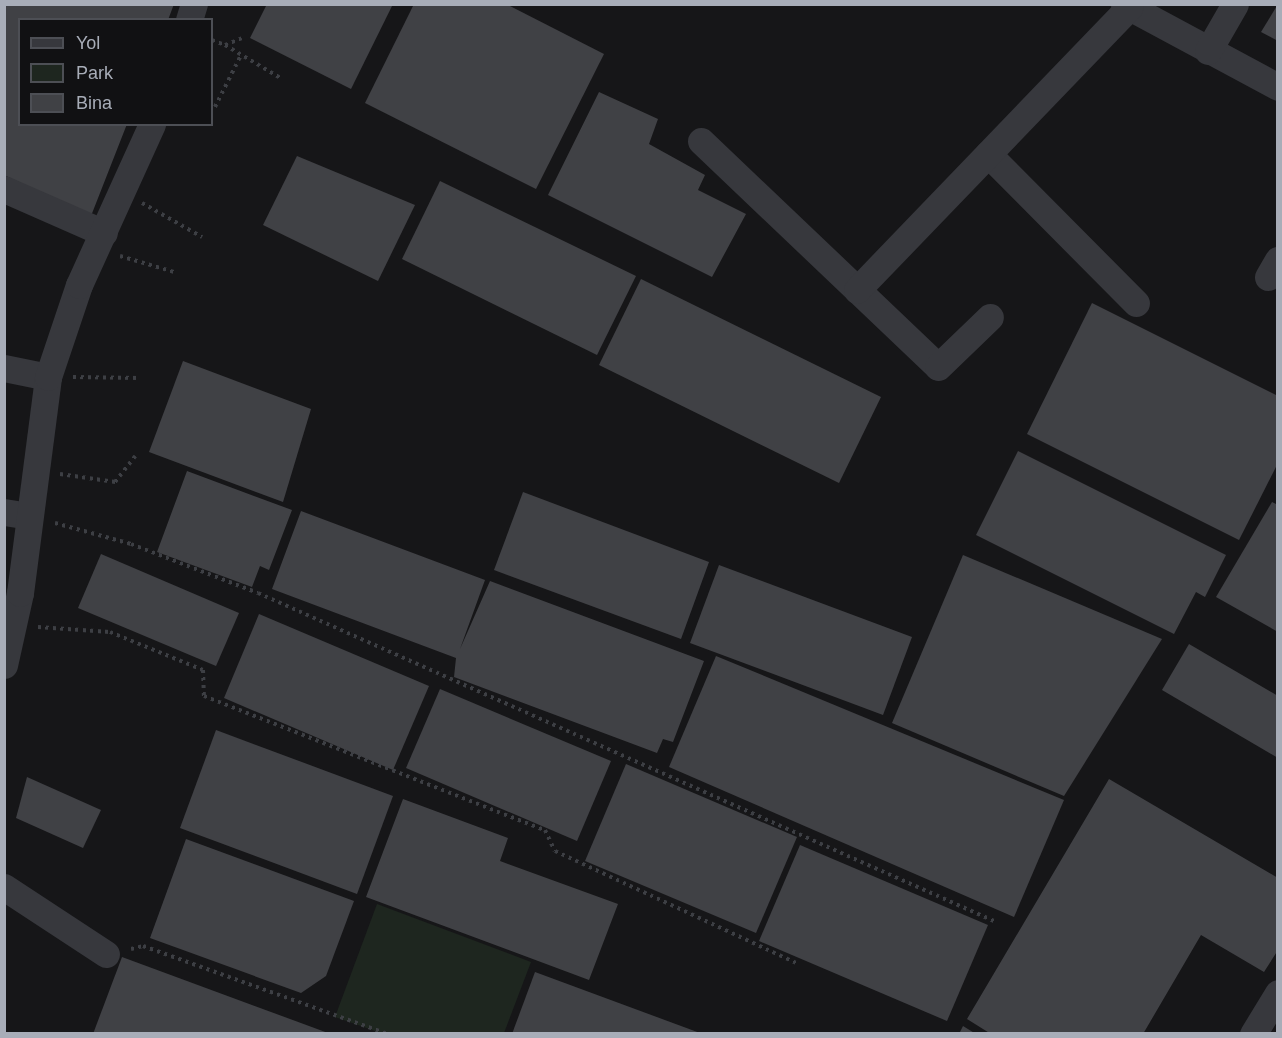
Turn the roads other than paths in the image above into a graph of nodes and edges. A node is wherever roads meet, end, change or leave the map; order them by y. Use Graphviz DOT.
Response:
graph roads {
  1 [pos="1235,4"];
  2 [pos="1127,6"];
  3 [pos="1208,51"];
  4 [pos="1278,87"];
  5 [pos="151,126"];
  6 [pos="701,141"];
  7 [pos="988,154"];
  8 [pos="4,189"];
  9 [pos="100,241"];
  10 [pos="857,290"];
  11 [pos="1136,303"];
  12 [pos="990,317"];
  13 [pos="4,368"];
  14 [pos="48,377"];
  15 [pos="16,514"];
  16 [pos="4,666"];
  17 [pos="4,888"];
  18 [pos="106,954"];
  19 [pos="1278,993"];
  20 [pos="1253,1034"];
  1 -- 3 [label="street"];
  2 -- 3 [label="street"];
  2 -- 7 [label="street"];
  3 -- 4 [label="street"];
  5 -- 9 [label="street"];
  6 -- 10 [label="street"];
  7 -- 10 [label="street"];
  7 -- 11 [label="street"];
  8 -- 9 [label="street"];
  9 -- 14 [label="street"];
  10 -- 12 [label="street"];
  13 -- 14 [label="street"];
  14 -- 15 [label="street"];
  15 -- 16 [label="street"];
  17 -- 18 [label="street"];
  19 -- 20 [label="street"];
}
